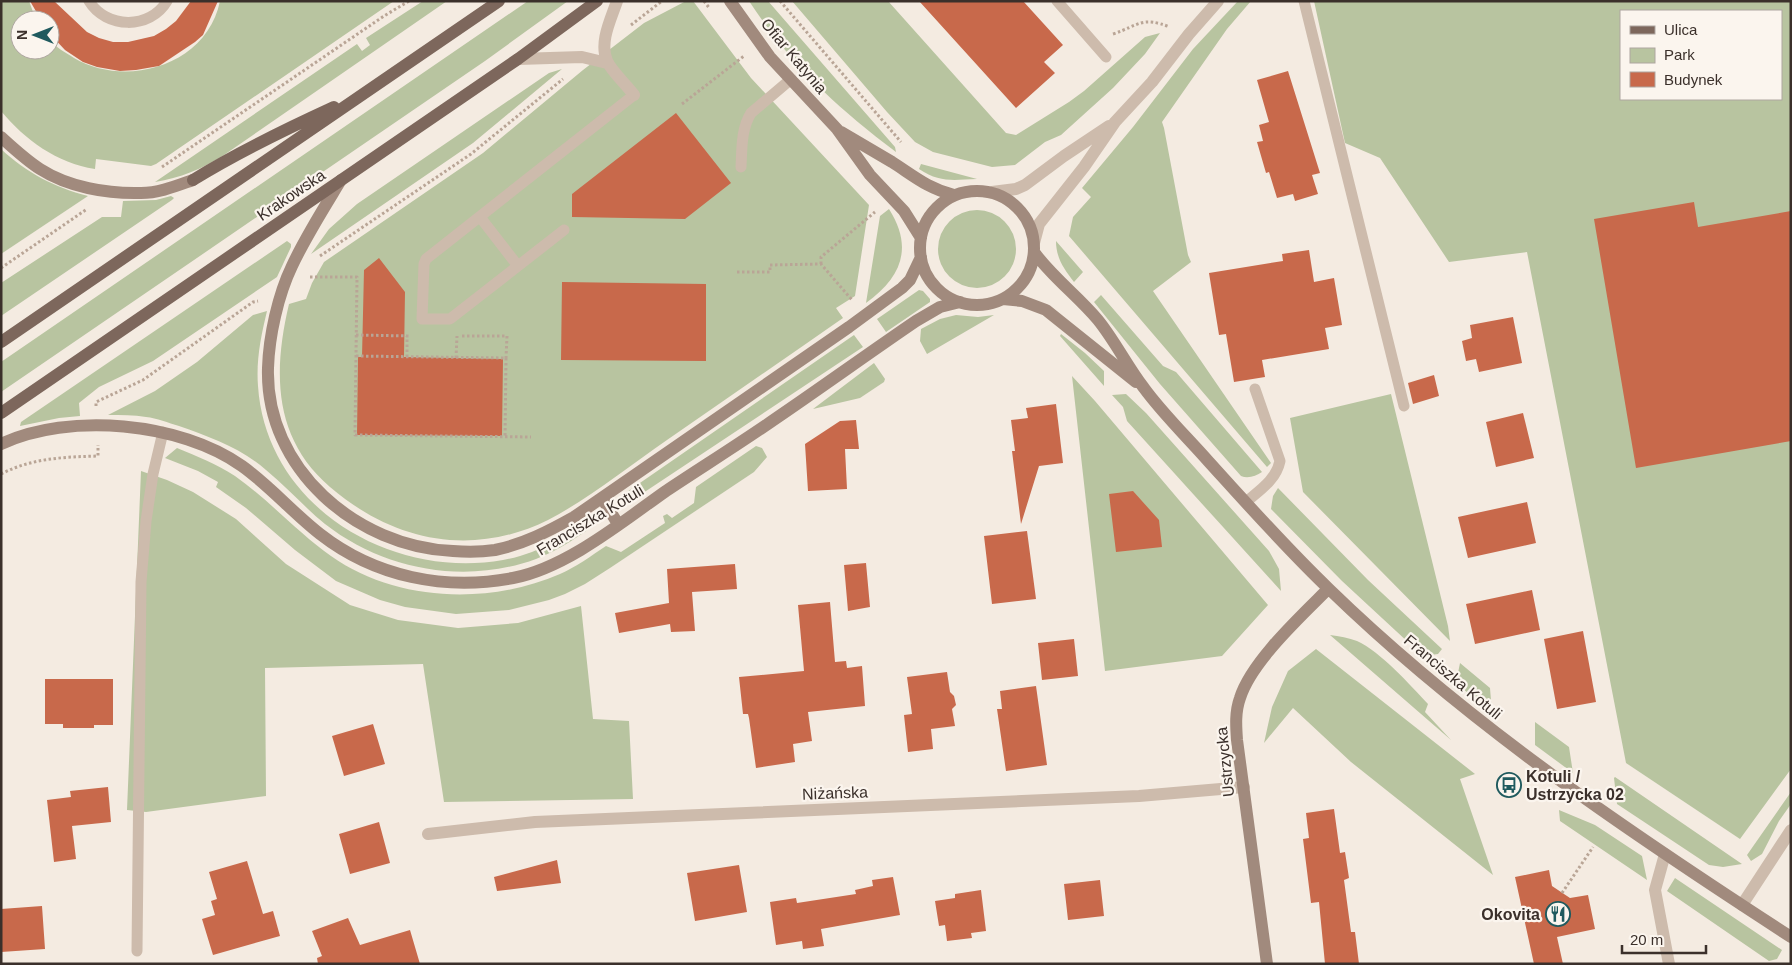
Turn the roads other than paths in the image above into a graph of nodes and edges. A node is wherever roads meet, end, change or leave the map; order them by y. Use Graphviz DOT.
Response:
graph roads {
  1 [pos="89,1"];
  2 [pos="167,1"];
  3 [pos="499,1"];
  4 [pos="598,1"];
  5 [pos="617,1"];
  6 [pos="730,1"];
  7 [pos="1057,1"];
  8 [pos="1218,1"];
  9 [pos="1304,1"];
  10 [pos="1106,57"];
  11 [pos="518,59"];
  12 [pos="607,63"];
  13 [pos="790,80"];
  14 [pos="362,95"];
  15 [pos="634,95"];
  16 [pos="1115,122"];
  17 [pos="837,129"];
  18 [pos="1,137"];
  19 [pos="741,167"];
  20 [pos="193,180"];
  21 [pos="341,180"];
  22 [pos="992,192"];
  23 [pos="954,195"];
  24 [pos="480,216"];
  25 [pos="564,230"];
  26 [pos="921,238"];
  27 [pos="1034,248"];
  28 [pos="921,257"];
  29 [pos="518,266"];
  30 [pos="1003,298"];
  31 [pos="960,302"];
  32 [pos="1,342"];
  33 [pos="1143,387"];
  34 [pos="1255,389"];
  35 [pos="1404,406"];
  36 [pos="1,413"];
  37 [pos="163,432"];
  38 [pos="1,444"];
  39 [pos="602,498"];
  40 [pos="1246,502"];
  41 [pos="618,524"];
  42 [pos="1328,589"];
  43 [pos="1244,787"];
  44 [pos="1791,830"];
  45 [pos="428,834"];
  46 [pos="1665,854"];
  47 [pos="1742,905"];
  48 [pos="1791,936"];
  49 [pos="137,951"];
  50 [pos="1267,964"];
  51 [pos="1670,964"];
  1 -- 2 [label="lane"];
  3 -- 14 [label="main road"];
  4 -- 11 [label="main road, Krakowska"];
  5 -- 12 [label="street"];
  6 -- 13 [label="street, Ofiar Katynia"];
  7 -- 10 [label="lane"];
  8 -- 16 [label="street"];
  9 -- 35 [label="lane"];
  11 -- 12 [label="street"];
  11 -- 21 [label="main road, Krakowska"];
  12 -- 15 [label="street"];
  13 -- 17 [label="street, Ofiar Katynia"];
  13 -- 19 [label="lane"];
  14 -- 20 [label="main road"];
  14 -- 32 [label="main road"];
  15 -- 24 [label="lane"];
  16 -- 22 [label="street"];
  16 -- 27 [label="street"];
  17 -- 23 [label="street, Ofiar Katynia"];
  17 -- 26 [label="street, Ofiar Katynia"];
  18 -- 20 [label="street"];
  21 -- 36 [label="main road, Krakowska"];
  21 -- 39 [label="street, Franciszka Kotuli"];
  22 -- 23 [label="street"];
  22 -- 27 [label="street"];
  23 -- 26 [label="street"];
  24 -- 29 [label="lane"];
  24 -- 29 [label="lane"];
  25 -- 29 [label="lane"];
  26 -- 28 [label="street"];
  27 -- 30 [label="street"];
  27 -- 33 [label="street, Franciszka Kotuli"];
  28 -- 31 [label="street"];
  28 -- 39 [label="street, Franciszka Kotuli"];
  30 -- 31 [label="street"];
  30 -- 33 [label="street, Franciszka Kotuli"];
  31 -- 41 [label="street, Franciszka Kotuli"];
  33 -- 40 [label="street, Franciszka Kotuli"];
  34 -- 40 [label="lane"];
  37 -- 38 [label="street, Franciszka Kotuli"];
  37 -- 41 [label="street, Franciszka Kotuli"];
  37 -- 49 [label="lane"];
  39 -- 41 [label="street"];
  40 -- 42 [label="street, Franciszka Kotuli"];
  42 -- 43 [label="street, Ustrzycka"];
  42 -- 46 [label="street, Franciszka Kotuli"];
  43 -- 45 [label="street, Niżańska"];
  43 -- 50 [label="street, Ustrzycka"];
  44 -- 47 [label="street"];
  46 -- 47 [label="street, Franciszka Kotuli"];
  46 -- 51 [label="street"];
  47 -- 48 [label="street, Franciszka Kotuli"];
}
